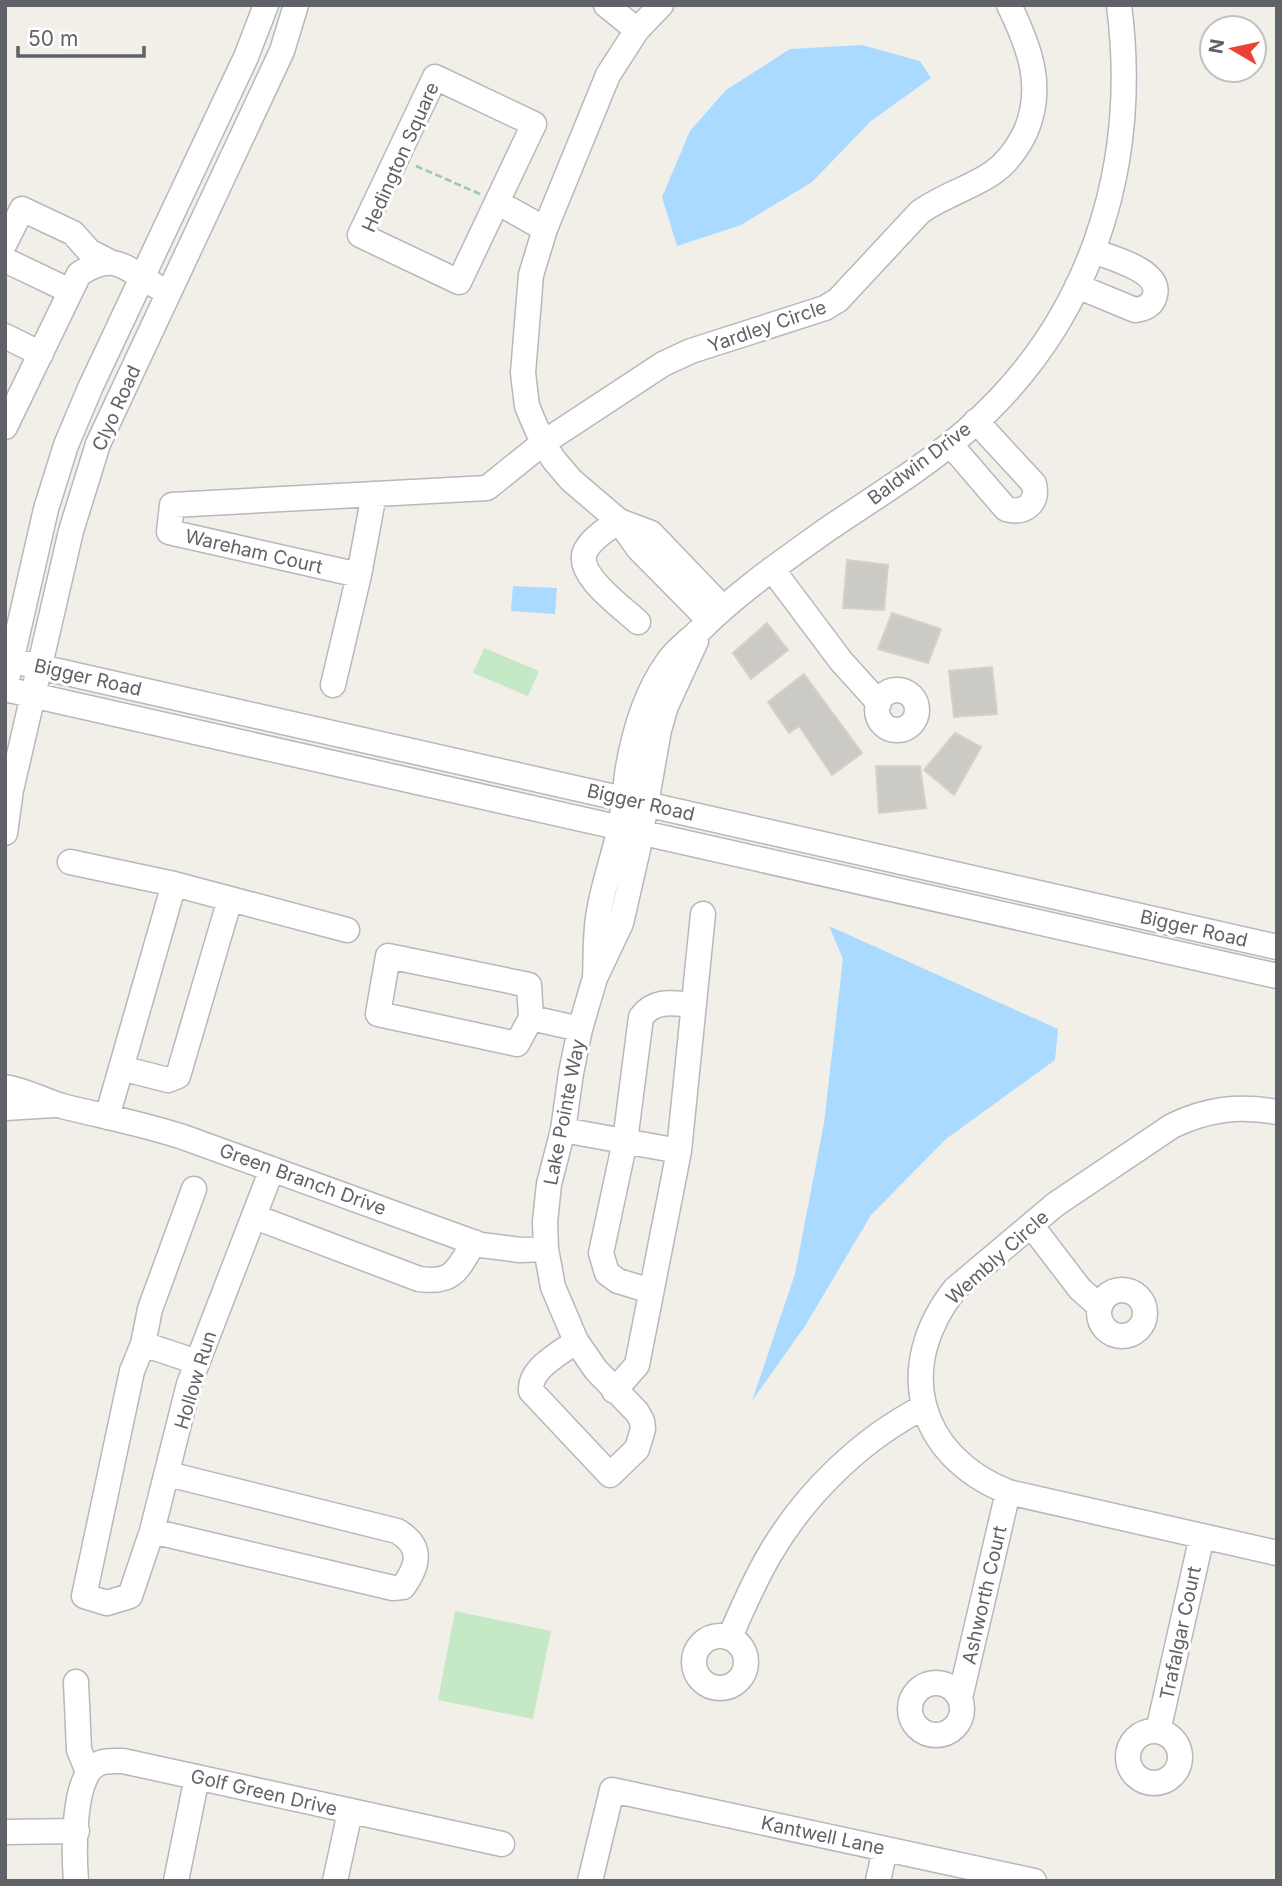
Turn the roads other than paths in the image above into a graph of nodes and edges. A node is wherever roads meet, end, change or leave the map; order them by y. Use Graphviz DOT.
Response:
graph roads {
  1 [pos="266,5"];
  2 [pos="296,5"];
  3 [pos="606,5"];
  4 [pos="661,5"];
  5 [pos="1009,5"];
  6 [pos="1119,5"];
  7 [pos="637,30"];
  8 [pos="497,202"];
  9 [pos="545,229"];
  10 [pos="5,243"];
  11 [pos="1093,251"];
  12 [pos="5,260"];
  13 [pos="108,261"];
  14 [pos="142,278"];
  15 [pos="1077,286"];
  16 [pos="71,291"];
  17 [pos="169,293"];
  18 [pos="5,335"];
  19 [pos="41,354"];
  20 [pos="11,400"];
  21 [pos="976,421"];
  22 [pos="5,427"];
  23 [pos="543,443"];
  24 [pos="950,444"];
  25 [pos="374,494"];
  26 [pos="619,521"];
  27 [pos="772,569"];
  28 [pos="359,575"];
  29 [pos="710,620"];
  30 [pos="638,622"];
  31 [pos="8,659"];
  32 [pos="40,667"];
  33 [pos="334,685"];
  34 [pos="5,689"];
  35 [pos="33,695"];
  36 [pos="879,703"];
  37 [pos="635,801"];
  38 [pos="630,830"];
  39 [pos="5,834"];
  40 [pos="69,862"];
  41 [pos="174,884"];
  42 [pos="230,899"];
  43 [pos="703,914"];
  44 [pos="347,930"];
  45 [pos="1277,947"];
  46 [pos="1277,976"];
  47 [pos="693,1005"];
  48 [pos="531,1018"];
  49 [pos="580,1029"];
  50 [pos="121,1068"];
  51 [pos="5,1087"];
  52 [pos="58,1105"];
  53 [pos="5,1108"];
  54 [pos="1277,1112"];
  55 [pos="107,1117"];
  56 [pos="563,1130"];
  57 [pos="625,1142"];
  58 [pos="678,1151"];
  59 [pos="272,1169"];
  60 [pos="194,1189"];
  61 [pos="255,1217"];
  62 [pos="1031,1225"];
  63 [pos="474,1242"];
  64 [pos="546,1249"];
  65 [pos="651,1291"];
  66 [pos="1099,1306"];
  67 [pos="576,1341"];
  68 [pos="142,1344"];
  69 [pos="197,1362"];
  70 [pos="614,1391"];
  71 [pos="925,1407"];
  72 [pos="168,1474"];
  73 [pos="1008,1492"];
  74 [pos="152,1531"];
  75 [pos="1202,1536"];
  76 [pos="1277,1553"];
  77 [pos="730,1637"];
  78 [pos="76,1682"];
  79 [pos="960,1698"];
  80 [pos="1158,1731"];
  81 [pos="88,1772"];
  82 [pos="197,1777"];
  83 [pos="350,1812"];
  84 [pos="77,1830"];
  85 [pos="5,1832"];
  86 [pos="502,1844"];
  87 [pos="885,1849"];
  88 [pos="76,1881"];
  89 [pos="176,1881"];
  90 [pos="335,1881"];
  91 [pos="590,1881"];
  92 [pos="878,1881"];
  93 [pos="1034,1881"];
  1 -- 14 [label="street, Clyo Road"];
  2 -- 17 [label="street, Clyo Road"];
  3 -- 7 [label="street"];
  4 -- 7 [label="street"];
  5 -- 23 [label="street, Yardley Circle"];
  6 -- 11 [label="street, Baldwin Drive"];
  7 -- 9 [label="street"];
  8 -- 8 [label="street, Hedington Square"];
  8 -- 9 [label="street"];
  9 -- 23 [label="street"];
  10 -- 13 [label="street"];
  11 -- 15 [label="street, Baldwin Drive"];
  11 -- 15 [label="street"];
  12 -- 16 [label="street"];
  13 -- 14 [label="street"];
  13 -- 16 [label="street"];
  14 -- 17 [label="street"];
  14 -- 31 [label="street, Clyo Road"];
  15 -- 21 [label="street, Baldwin Drive"];
  16 -- 19 [label="street"];
  17 -- 32 [label="street, Clyo Road"];
  18 -- 19 [label="street"];
  19 -- 20 [label="street"];
  20 -- 22 [label="street"];
  21 -- 24 [label="street, Baldwin Drive"];
  21 -- 24 [label="street"];
  23 -- 25 [label="street, Wareham Court"];
  23 -- 26 [label="street"];
  24 -- 27 [label="street, Baldwin Drive"];
  25 -- 28 [label="street"];
  25 -- 28 [label="street, Wareham Court"];
  26 -- 29 [label="street"];
  26 -- 30 [label="street"];
  27 -- 29 [label="street, Baldwin Drive"];
  27 -- 36 [label="street"];
  28 -- 33 [label="street"];
  29 -- 37 [label="street"];
  31 -- 32 [label="street, Bigger Road"];
  31 -- 34 [label="street, Clyo Road"];
  32 -- 35 [label="street, Clyo Road"];
  32 -- 37 [label="street, Bigger Road"];
  34 -- 35 [label="street, Bigger Road"];
  35 -- 38 [label="street, Bigger Road"];
  35 -- 39 [label="street, Clyo Road"];
  37 -- 38 [label="street"];
  37 -- 45 [label="street, Bigger Road"];
  38 -- 46 [label="street, Bigger Road"];
  38 -- 49 [label="street, Lake Pointe Way"];
  40 -- 41 [label="street"];
  41 -- 42 [label="street"];
  41 -- 50 [label="street"];
  42 -- 44 [label="street"];
  42 -- 50 [label="street"];
  43 -- 47 [label="street"];
  47 -- 57 [label="street"];
  47 -- 58 [label="street"];
  48 -- 48 [label="street"];
  48 -- 49 [label="street"];
  49 -- 56 [label="street, Lake Pointe Way"];
  50 -- 55 [label="street"];
  51 -- 52 [label="street, Green Branch Drive"];
  52 -- 53 [label="street, Green Branch Drive"];
  52 -- 55 [label="street, Green Branch Drive"];
  54 -- 62 [label="street, Wembly Circle"];
  55 -- 59 [label="street, Green Branch Drive"];
  56 -- 57 [label="street"];
  56 -- 64 [label="street, Lake Pointe Way"];
  57 -- 58 [label="street"];
  57 -- 65 [label="street"];
  58 -- 65 [label="street"];
  59 -- 61 [label="street, Hollow Run"];
  59 -- 63 [label="street, Green Branch Drive"];
  60 -- 68 [label="street"];
  61 -- 63 [label="street"];
  61 -- 69 [label="street, Hollow Run"];
  62 -- 66 [label="street"];
  62 -- 71 [label="street, Wembly Circle"];
  63 -- 64 [label="street, Green Branch Drive"];
  64 -- 67 [label="street, Lake Pointe Way"];
  65 -- 70 [label="street"];
  67 -- 70 [label="street, Lake Pointe Way"];
  67 -- 70 [label="street, Lake Pointe Way"];
  68 -- 69 [label="street"];
  68 -- 74 [label="street, Hollow Run"];
  69 -- 72 [label="street, Hollow Run"];
  71 -- 73 [label="street, Wembly Circle"];
  71 -- 77 [label="street"];
  72 -- 74 [label="street, Hollow Run"];
  72 -- 74 [label="street"];
  73 -- 75 [label="street, Wembly Circle"];
  73 -- 79 [label="street, Ashworth Court"];
  75 -- 76 [label="street, Wembly Circle"];
  75 -- 80 [label="street, Trafalgar Court"];
  78 -- 81 [label="street"];
  81 -- 82 [label="street, Golf Green Drive"];
  81 -- 84 [label="street"];
  82 -- 83 [label="street, Golf Green Drive"];
  82 -- 89 [label="street"];
  83 -- 86 [label="street, Golf Green Drive"];
  83 -- 90 [label="street"];
  84 -- 85 [label="street"];
  84 -- 88 [label="street"];
  87 -- 91 [label="street, Kantwell Lane"];
  87 -- 92 [label="street"];
  87 -- 93 [label="street, Kantwell Lane"];
}
